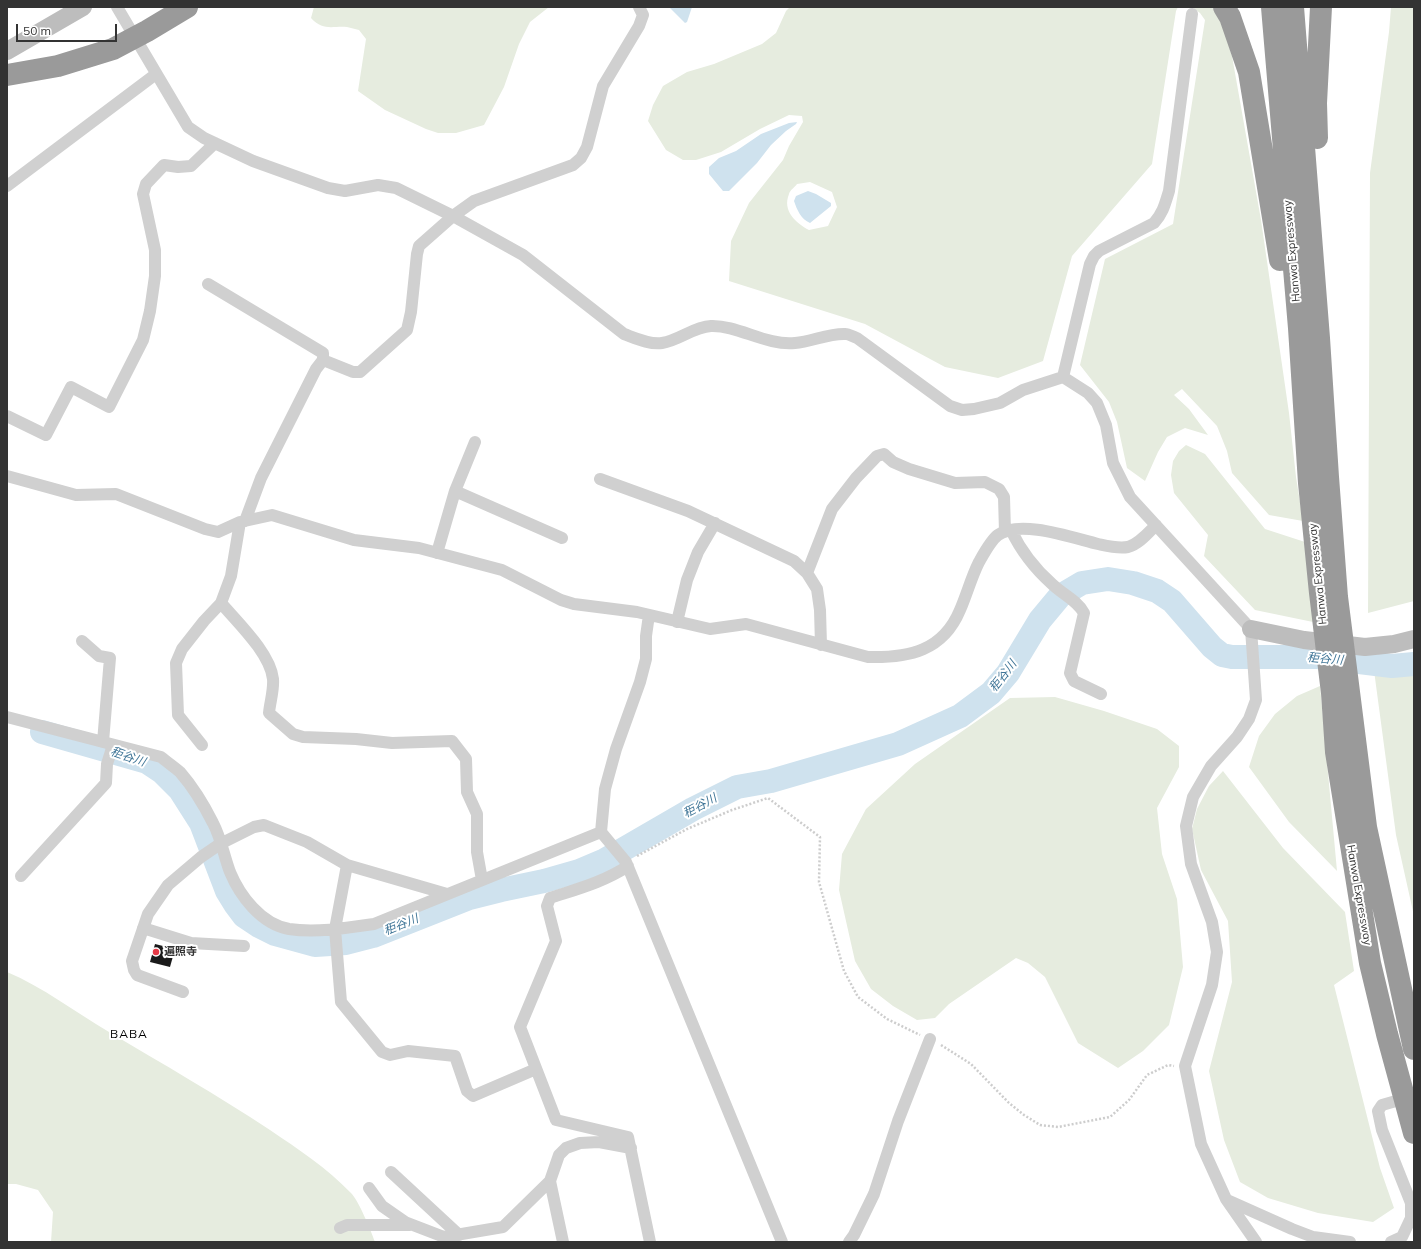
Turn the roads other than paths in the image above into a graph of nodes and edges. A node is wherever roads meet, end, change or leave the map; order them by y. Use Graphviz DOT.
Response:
graph roads {
  1 [pos="83,7"];
  2 [pos="116,7"];
  3 [pos="187,7"];
  4 [pos="639,7"];
  5 [pos="1224,7"];
  6 [pos="1272,7"];
  7 [pos="1293,7"];
  8 [pos="1320,7"];
  9 [pos="1192,14"];
  10 [pos="7,51"];
  11 [pos="156,74"];
  12 [pos="7,75"];
  13 [pos="215,143"];
  14 [pos="7,186"];
  15 [pos="453,216"];
  16 [pos="208,284"];
  17 [pos="1319,338"];
  18 [pos="323,360"];
  19 [pos="1063,377"];
  20 [pos="7,416"];
  21 [pos="475,442"];
  22 [pos="7,476"];
  23 [pos="600,479"];
  24 [pos="1319,480"];
  25 [pos="455,491"];
  26 [pos="242,521"];
  27 [pos="715,523"];
  28 [pos="1156,525"];
  29 [pos="1008,531"];
  30 [pos="562,538"];
  31 [pos="437,553"];
  32 [pos="807,573"];
  33 [pos="221,603"];
  34 [pos="649,615"];
  35 [pos="677,622"];
  36 [pos="1252,629"];
  37 [pos="1414,639"];
  38 [pos="82,641"];
  39 [pos="821,645"];
  40 [pos="1101,694"];
  41 [pos="7,717"];
  42 [pos="108,743"];
  43 [pos="202,745"];
  44 [pos="601,832"];
  45 [pos="219,845"];
  46 [pos="347,864"];
  47 [pos="627,864"];
  48 [pos="21,876"];
  49 [pos="482,880"];
  50 [pos="447,894"];
  51 [pos="143,928"];
  52 [pos="335,929"];
  53 [pos="244,946"];
  54 [pos="183,992"];
  55 [pos="930,1039"];
  56 [pos="1412,1042"];
  57 [pos="536,1069"];
  58 [pos="1414,1096"];
  59 [pos="1414,1133"];
  60 [pos="631,1148"];
  61 [pos="391,1172"];
  62 [pos="550,1181"];
  63 [pos="370,1188"];
  64 [pos="1226,1199"];
  65 [pos="413,1226"];
  66 [pos="340,1228"];
  67 [pos="459,1235"];
  68 [pos="563,1242"];
  69 [pos="650,1242"];
  70 [pos="782,1242"];
  71 [pos="849,1242"];
  72 [pos="1256,1242"];
  73 [pos="1350,1242"];
  74 [pos="1391,1242"];
  1 -- 10 [label="street"];
  2 -- 11 [label="street"];
  3 -- 12 [label="highway"];
  4 -- 15 [label="street"];
  5 -- 24 [label="highway"];
  6 -- 24 [label="highway, Hanwa Expressway"];
  7 -- 17 [label="highway, Hanwa Expressway"];
  8 -- 17 [label="highway"];
  9 -- 19 [label="street"];
  11 -- 13 [label="street"];
  11 -- 14 [label="street"];
  13 -- 15 [label="street"];
  13 -- 20 [label="street"];
  15 -- 18 [label="street"];
  15 -- 19 [label="street"];
  16 -- 18 [label="street"];
  17 -- 24 [label="highway, Hanwa Expressway"];
  18 -- 26 [label="street"];
  19 -- 28 [label="street"];
  21 -- 25 [label="street"];
  22 -- 26 [label="street"];
  23 -- 27 [label="street"];
  24 -- 56 [label="highway, Hanwa Expressway"];
  24 -- 59 [label="highway, Hanwa Expressway"];
  25 -- 30 [label="street"];
  25 -- 31 [label="street"];
  26 -- 31 [label="street"];
  26 -- 33 [label="street"];
  27 -- 32 [label="street"];
  27 -- 35 [label="street"];
  28 -- 29 [label="street"];
  28 -- 36 [label="street"];
  29 -- 32 [label="street"];
  29 -- 39 [label="street"];
  29 -- 40 [label="street"];
  31 -- 34 [label="street"];
  32 -- 39 [label="street"];
  33 -- 43 [label="street"];
  33 -- 49 [label="street"];
  34 -- 35 [label="street"];
  34 -- 44 [label="street"];
  35 -- 39 [label="street"];
  36 -- 37 [label="street"];
  36 -- 64 [label="street"];
  38 -- 42 [label="street"];
  41 -- 42 [label="street"];
  42 -- 45 [label="street"];
  42 -- 48 [label="street"];
  44 -- 47 [label="street"];
  44 -- 49 [label="street"];
  45 -- 46 [label="street"];
  45 -- 51 [label="street"];
  45 -- 52 [label="street"];
  46 -- 50 [label="street"];
  46 -- 52 [label="street"];
  47 -- 57 [label="street"];
  47 -- 70 [label="street"];
  49 -- 50 [label="street"];
  50 -- 52 [label="street"];
  51 -- 53 [label="street"];
  51 -- 54 [label="street"];
  52 -- 57 [label="street"];
  55 -- 71 [label="street"];
  57 -- 60 [label="street"];
  58 -- 74 [label="street"];
  60 -- 62 [label="street"];
  60 -- 69 [label="street"];
  61 -- 67 [label="street"];
  62 -- 67 [label="street"];
  62 -- 68 [label="street"];
  63 -- 65 [label="street"];
  64 -- 72 [label="street"];
  64 -- 73 [label="street"];
  65 -- 66 [label="street"];
  65 -- 67 [label="street"];
}
